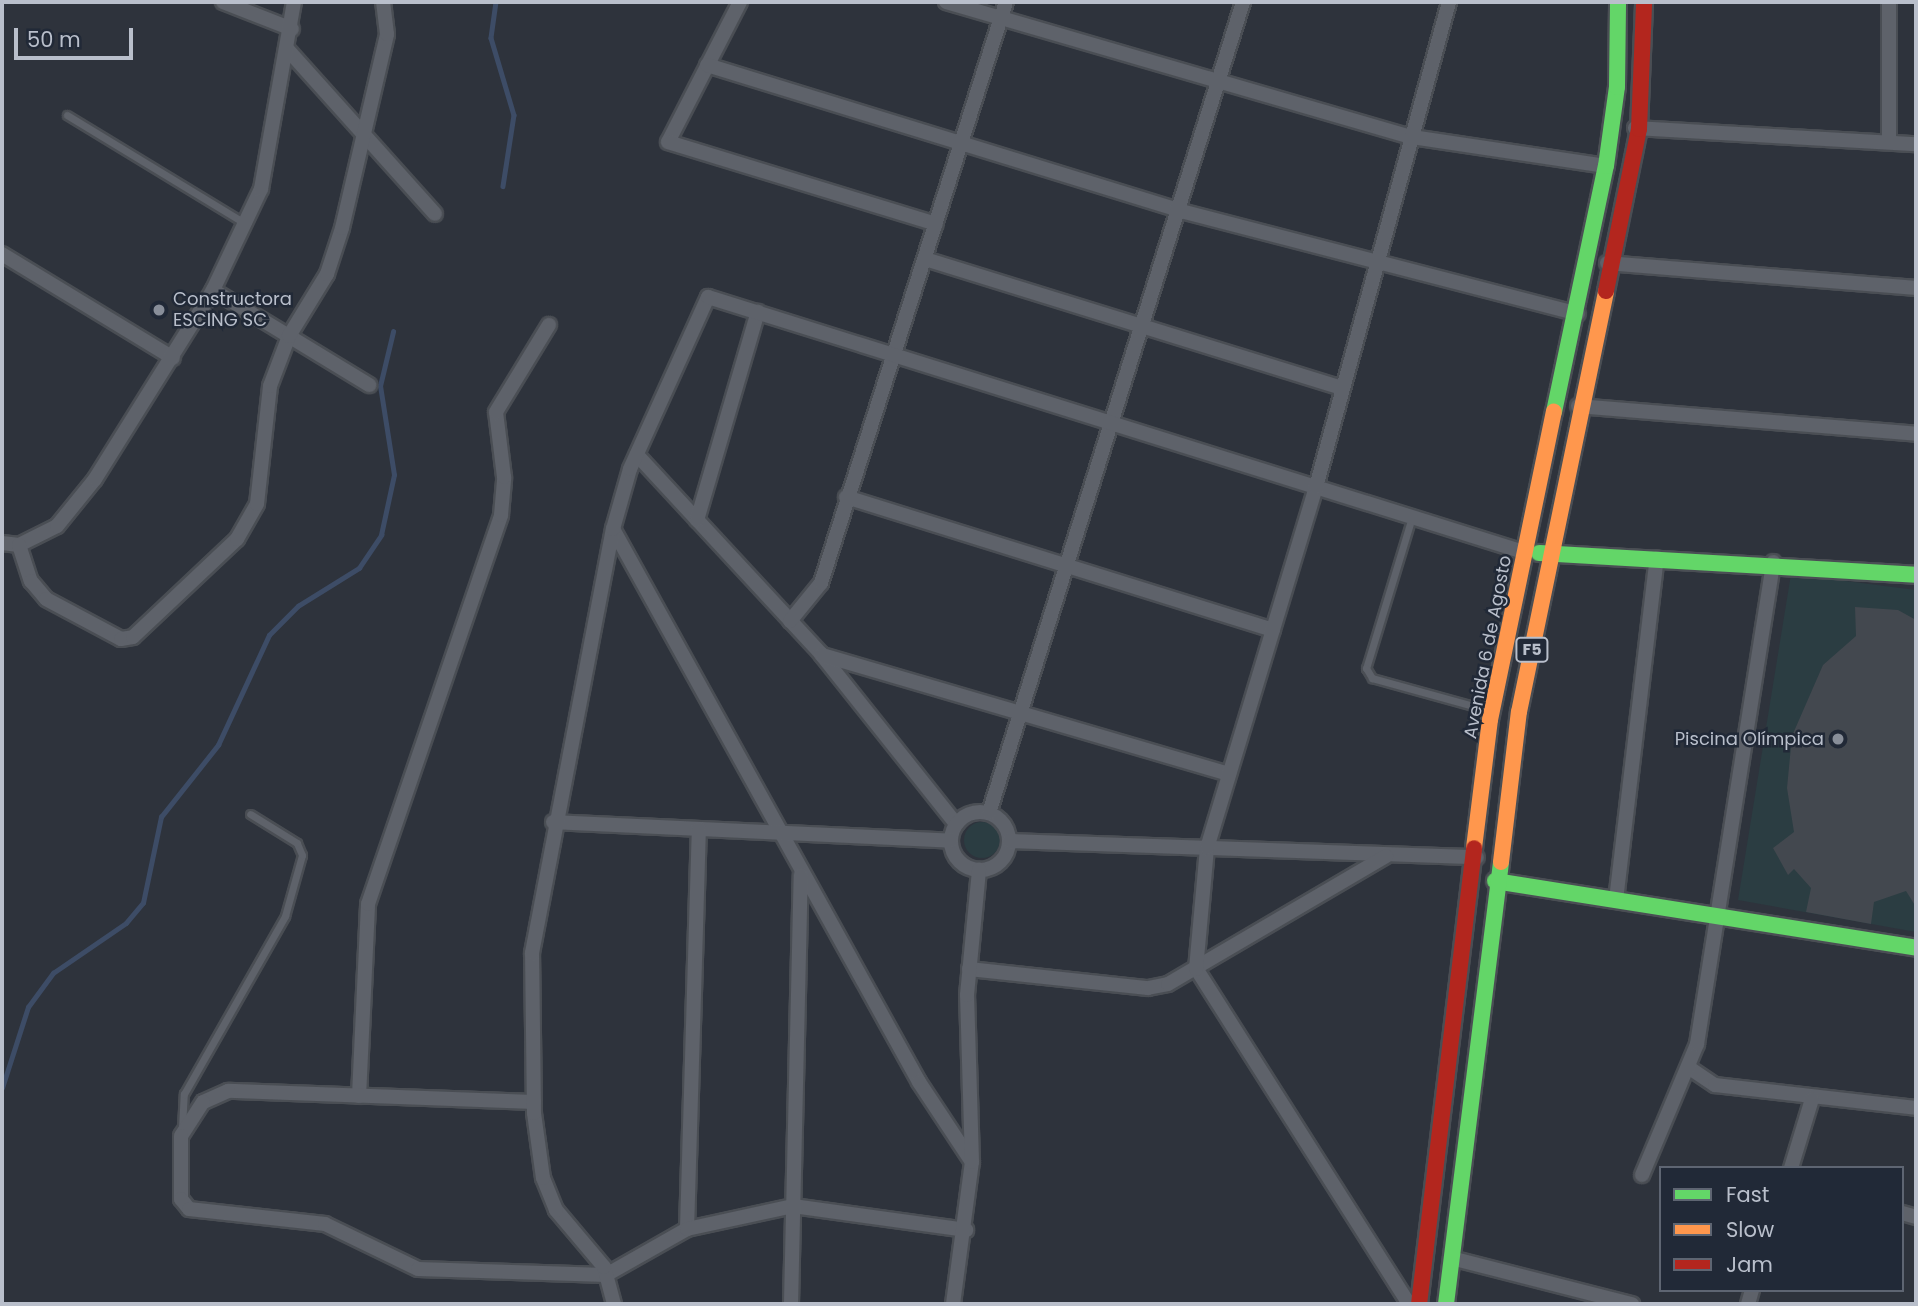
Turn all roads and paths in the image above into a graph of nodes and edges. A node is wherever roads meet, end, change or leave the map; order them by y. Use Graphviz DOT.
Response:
graph roads {
  1 [pos="223,2"];
  2 [pos="294,2"];
  3 [pos="383,2"];
  4 [pos="740,2"];
  5 [pos="946,2"];
  6 [pos="1006,2"];
  7 [pos="1243,2"];
  8 [pos="1449,2"];
  9 [pos="1618,2"];
  10 [pos="1644,2"];
  11 [pos="1889,2"];
  12 [pos="1001,18"];
  13 [pos="292,29"];
  14 [pos="288,50"];
  15 [pos="707,65"];
  16 [pos="1217,83"];
  17 [pos="67,115"];
  18 [pos="1612,125"];
  19 [pos="1639,129"];
  20 [pos="1412,137"];
  21 [pos="363,141"];
  22 [pos="962,141"];
  23 [pos="1889,142"];
  24 [pos="1916,144"];
  25 [pos="1606,166"];
  26 [pos="1177,210"];
  27 [pos="435,214"];
  28 [pos="936,224"];
  29 [pos="247,225"];
  30 [pos="2,254"];
  31 [pos="925,258"];
  32 [pos="1379,258"];
  33 [pos="1588,262"];
  34 [pos="1612,263"];
  35 [pos="1916,288"];
  36 [pos="213,290"];
  37 [pos="758,312"];
  38 [pos="1578,314"];
  39 [pos="549,325"];
  40 [pos="1141,327"];
  41 [pos="289,336"];
  42 [pos="895,355"];
  43 [pos="173,358"];
  44 [pos="369,385"];
  45 [pos="1343,388"];
  46 [pos="1559,404"];
  47 [pos="1582,406"];
  48 [pos="1112,422"];
  49 [pos="1916,434"];
  50 [pos="637,455"];
  51 [pos="1317,486"];
  52 [pos="846,497"];
  53 [pos="1413,517"];
  54 [pos="697,520"];
  55 [pos="613,529"];
  56 [pos="2,543"];
  57 [pos="19,545"];
  58 [pos="1527,553"];
  59 [pos="1552,554"];
  60 [pos="1657,558"];
  61 [pos="1773,562"];
  62 [pos="1067,566"];
  63 [pos="1916,575"];
  64 [pos="790,621"];
  65 [pos="1273,630"];
  66 [pos="821,654"];
  67 [pos="1492,712"];
  68 [pos="1021,717"];
  69 [pos="1229,774"];
  70 [pos="989,813"];
  71 [pos="250,814"];
  72 [pos="553,822"];
  73 [pos="956,824"];
  74 [pos="699,829"];
  75 [pos="782,833"];
  76 [pos="951,841"];
  77 [pos="1009,841"];
  78 [pos="1207,848"];
  79 [pos="1388,855"];
  80 [pos="1476,857"];
  81 [pos="1498,857"];
  82 [pos="979,870"];
  83 [pos="801,873"];
  84 [pos="1495,881"];
  85 [pos="1616,900"];
  86 [pos="1720,917"];
  87 [pos="1916,948"];
  88 [pos="969,969"];
  89 [pos="1196,969"];
  90 [pos="1691,1069"];
  91 [pos="359,1096"];
  92 [pos="1812,1099"];
  93 [pos="534,1102"];
  94 [pos="1916,1108"];
  95 [pos="181,1136"];
  96 [pos="972,1161"];
  97 [pos="1792,1166"];
  98 [pos="1642,1175"];
  99 [pos="793,1206"];
  100 [pos="687,1229"];
  101 [pos="966,1230"];
  102 [pos="1455,1259"];
  103 [pos="606,1275"];
  104 [pos="614,1304"];
  105 [pos="791,1304"];
  106 [pos="953,1304"];
  107 [pos="1409,1304"];
  108 [pos="1419,1304"];
  109 [pos="1446,1304"];
  110 [pos="1632,1304"];
  1 -- 13 [label="street"];
  2 -- 13 [label="street"];
  3 -- 21 [label="street"];
  4 -- 15 [label="street"];
  5 -- 12 [label="street"];
  6 -- 12 [label="street"];
  7 -- 16 [label="street"];
  8 -- 20 [label="street"];
  9 -- 18 [label="main road, Avenida 6 de Agosto / F5"];
  10 -- 19 [label="main road, F5"];
  11 -- 23 [label="street"];
  12 -- 16 [label="street"];
  12 -- 22 [label="street"];
  13 -- 14 [label="street"];
  14 -- 21 [label="street"];
  14 -- 29 [label="street"];
  15 -- 22 [label="street"];
  15 -- 28 [label="street"];
  16 -- 20 [label="street"];
  16 -- 26 [label="street"];
  17 -- 29 [label="lane"];
  18 -- 19 [label="street"];
  18 -- 25 [label="main road, Avenida 6 de Agosto / F5"];
  19 -- 23 [label="street"];
  19 -- 34 [label="main road, F5"];
  20 -- 25 [label="street"];
  20 -- 32 [label="street"];
  21 -- 27 [label="street"];
  21 -- 41 [label="street"];
  22 -- 26 [label="street"];
  22 -- 28 [label="street"];
  23 -- 24 [label="street"];
  25 -- 33 [label="main road, Avenida 6 de Agosto / F5"];
  26 -- 32 [label="street"];
  26 -- 40 [label="street"];
  28 -- 31 [label="street"];
  29 -- 36 [label="street"];
  30 -- 43 [label="street"];
  31 -- 40 [label="street"];
  31 -- 42 [label="street"];
  32 -- 38 [label="street"];
  32 -- 45 [label="street"];
  33 -- 34 [label="street"];
  33 -- 38 [label="main road, Avenida 6 de Agosto / F5"];
  34 -- 35 [label="street"];
  34 -- 47 [label="main road, F5"];
  36 -- 41 [label="street"];
  36 -- 43 [label="street"];
  37 -- 42 [label="street"];
  37 -- 50 [label="street"];
  37 -- 54 [label="street"];
  38 -- 46 [label="main road, Avenida 6 de Agosto / F5"];
  39 -- 91 [label="street"];
  40 -- 45 [label="street"];
  40 -- 48 [label="street"];
  41 -- 44 [label="street"];
  41 -- 57 [label="street"];
  42 -- 48 [label="street"];
  42 -- 52 [label="street"];
  43 -- 57 [label="street"];
  45 -- 51 [label="street"];
  46 -- 47 [label="street"];
  46 -- 58 [label="main road, Avenida 6 de Agosto / F5"];
  47 -- 49 [label="street"];
  47 -- 59 [label="main road, F5"];
  48 -- 51 [label="street"];
  48 -- 62 [label="street"];
  50 -- 54 [label="street"];
  50 -- 55 [label="street"];
  51 -- 53 [label="street"];
  51 -- 65 [label="street"];
  52 -- 62 [label="street"];
  52 -- 64 [label="street"];
  53 -- 58 [label="street"];
  53 -- 67 [label="lane"];
  54 -- 64 [label="street"];
  55 -- 72 [label="street"];
  55 -- 75 [label="street"];
  56 -- 57 [label="street"];
  58 -- 59 [label="main road"];
  58 -- 67 [label="main road, Avenida 6 de Agosto / F5"];
  59 -- 60 [label="main road"];
  59 -- 81 [label="main road, F5"];
  60 -- 61 [label="main road"];
  60 -- 85 [label="street"];
  61 -- 63 [label="main road"];
  61 -- 86 [label="street"];
  62 -- 65 [label="street"];
  62 -- 68 [label="street"];
  64 -- 66 [label="street"];
  65 -- 69 [label="street"];
  66 -- 68 [label="street"];
  66 -- 73 [label="street"];
  67 -- 80 [label="main road, Avenida 6 de Agosto / F5"];
  68 -- 69 [label="street"];
  68 -- 70 [label="street"];
  69 -- 78 [label="street"];
  70 -- 73 [label="street"];
  70 -- 77 [label="street"];
  71 -- 95 [label="lane"];
  72 -- 74 [label="street"];
  72 -- 93 [label="street"];
  73 -- 76 [label="street"];
  74 -- 75 [label="street"];
  74 -- 100 [label="street"];
  75 -- 76 [label="street"];
  75 -- 83 [label="street"];
  76 -- 82 [label="street"];
  77 -- 78 [label="street"];
  77 -- 82 [label="street"];
  78 -- 79 [label="street"];
  78 -- 89 [label="street"];
  79 -- 80 [label="street"];
  79 -- 89 [label="street"];
  80 -- 81 [label="street"];
  80 -- 108 [label="main road, Avenida 6 de Agosto / F5"];
  81 -- 84 [label="main road, F5"];
  82 -- 88 [label="street"];
  83 -- 96 [label="street"];
  83 -- 99 [label="street"];
  84 -- 85 [label="main road"];
  84 -- 102 [label="main road, F5"];
  85 -- 86 [label="main road"];
  86 -- 87 [label="main road"];
  86 -- 90 [label="street"];
  88 -- 89 [label="street"];
  88 -- 96 [label="street"];
  89 -- 107 [label="street"];
  90 -- 92 [label="street"];
  90 -- 98 [label="street"];
  91 -- 93 [label="street"];
  91 -- 95 [label="street"];
  92 -- 94 [label="street"];
  92 -- 97 [label="street"];
  93 -- 103 [label="street"];
  95 -- 103 [label="street"];
  96 -- 101 [label="street"];
  99 -- 100 [label="street"];
  99 -- 101 [label="street"];
  99 -- 105 [label="street"];
  100 -- 103 [label="street"];
  101 -- 106 [label="street"];
  102 -- 109 [label="main road, F5"];
  102 -- 110 [label="street"];
  103 -- 104 [label="street"];
}
